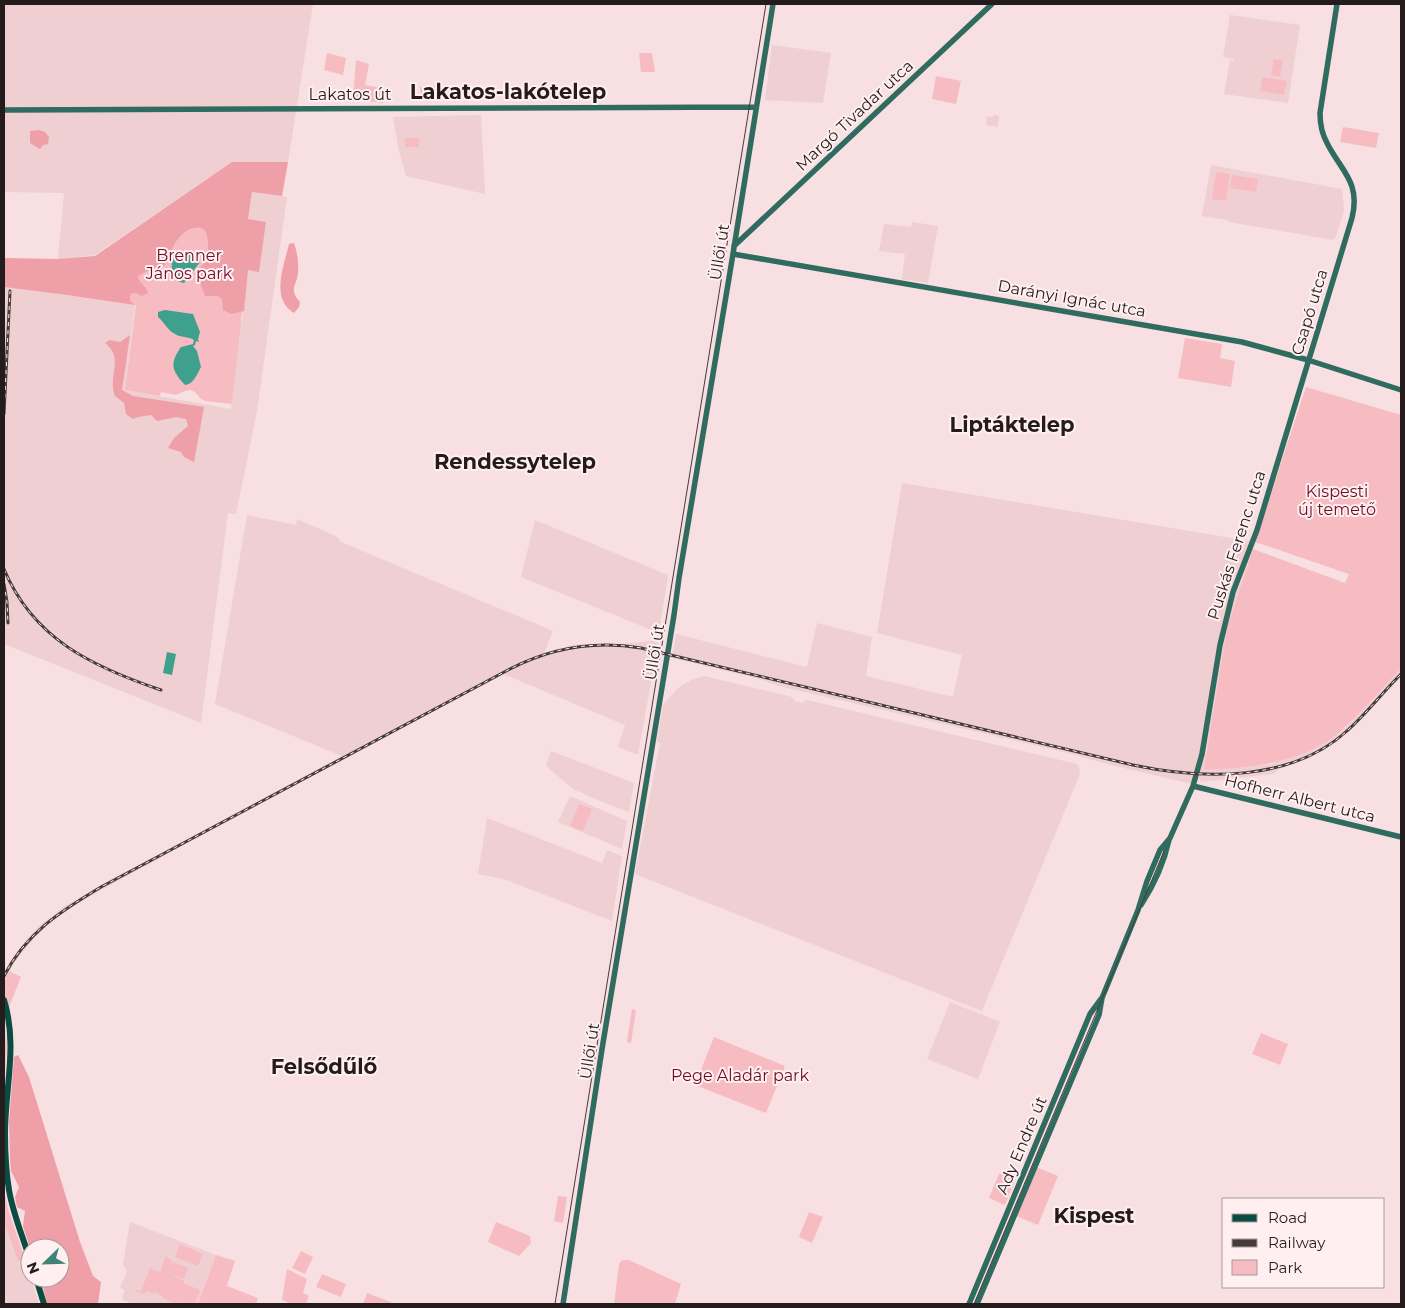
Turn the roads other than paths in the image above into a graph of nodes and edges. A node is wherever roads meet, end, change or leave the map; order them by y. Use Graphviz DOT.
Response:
graph roads {
  1 [pos="773,4"];
  2 [pos="992,4"];
  3 [pos="1337,4"];
  4 [pos="756,106"];
  5 [pos="4,110"];
  6 [pos="734,246"];
  7 [pos="733,254"];
  8 [pos="1308,360"];
  9 [pos="1300,386"];
  10 [pos="1401,390"];
  11 [pos="1196,774"];
  12 [pos="1193,786"];
  13 [pos="1401,837"];
  14 [pos="1102,998"];
  15 [pos="4,1000"];
  16 [pos="23,1238"];
  17 [pos="39,1288"];
  18 [pos="44,1304"];
  19 [pos="563,1304"];
  20 [pos="969,1304"];
  21 [pos="977,1304"];
  1 -- 4 [label="street, Üllői út"];
  2 -- 6 [label="street, Margó Tivadar utca"];
  3 -- 8 [label="street, Csapó utca"];
  4 -- 5 [label="street, Lakatos út"];
  4 -- 6 [label="street, Üllői út"];
  6 -- 7 [label="street, Üllői út"];
  7 -- 8 [label="street, Darányi Ignác utca"];
  7 -- 19 [label="street, Üllői út"];
  8 -- 9 [label="street, Csapó utca"];
  8 -- 10 [label="street, Darányi Ignác utca"];
  9 -- 11 [label="street, Puskás Ferenc utca"];
  11 -- 12 [label="street, Ady Endre út"];
  12 -- 13 [label="street, Hofherr Albert utca"];
  12 -- 14 [label="street, Ady Endre út"];
  14 -- 20 [label="street, Ady Endre út"];
  14 -- 21 [label="street, Ady Endre út"];
  15 -- 16 [label="main road"];
  17 -- 18 [label="main road"];
}
